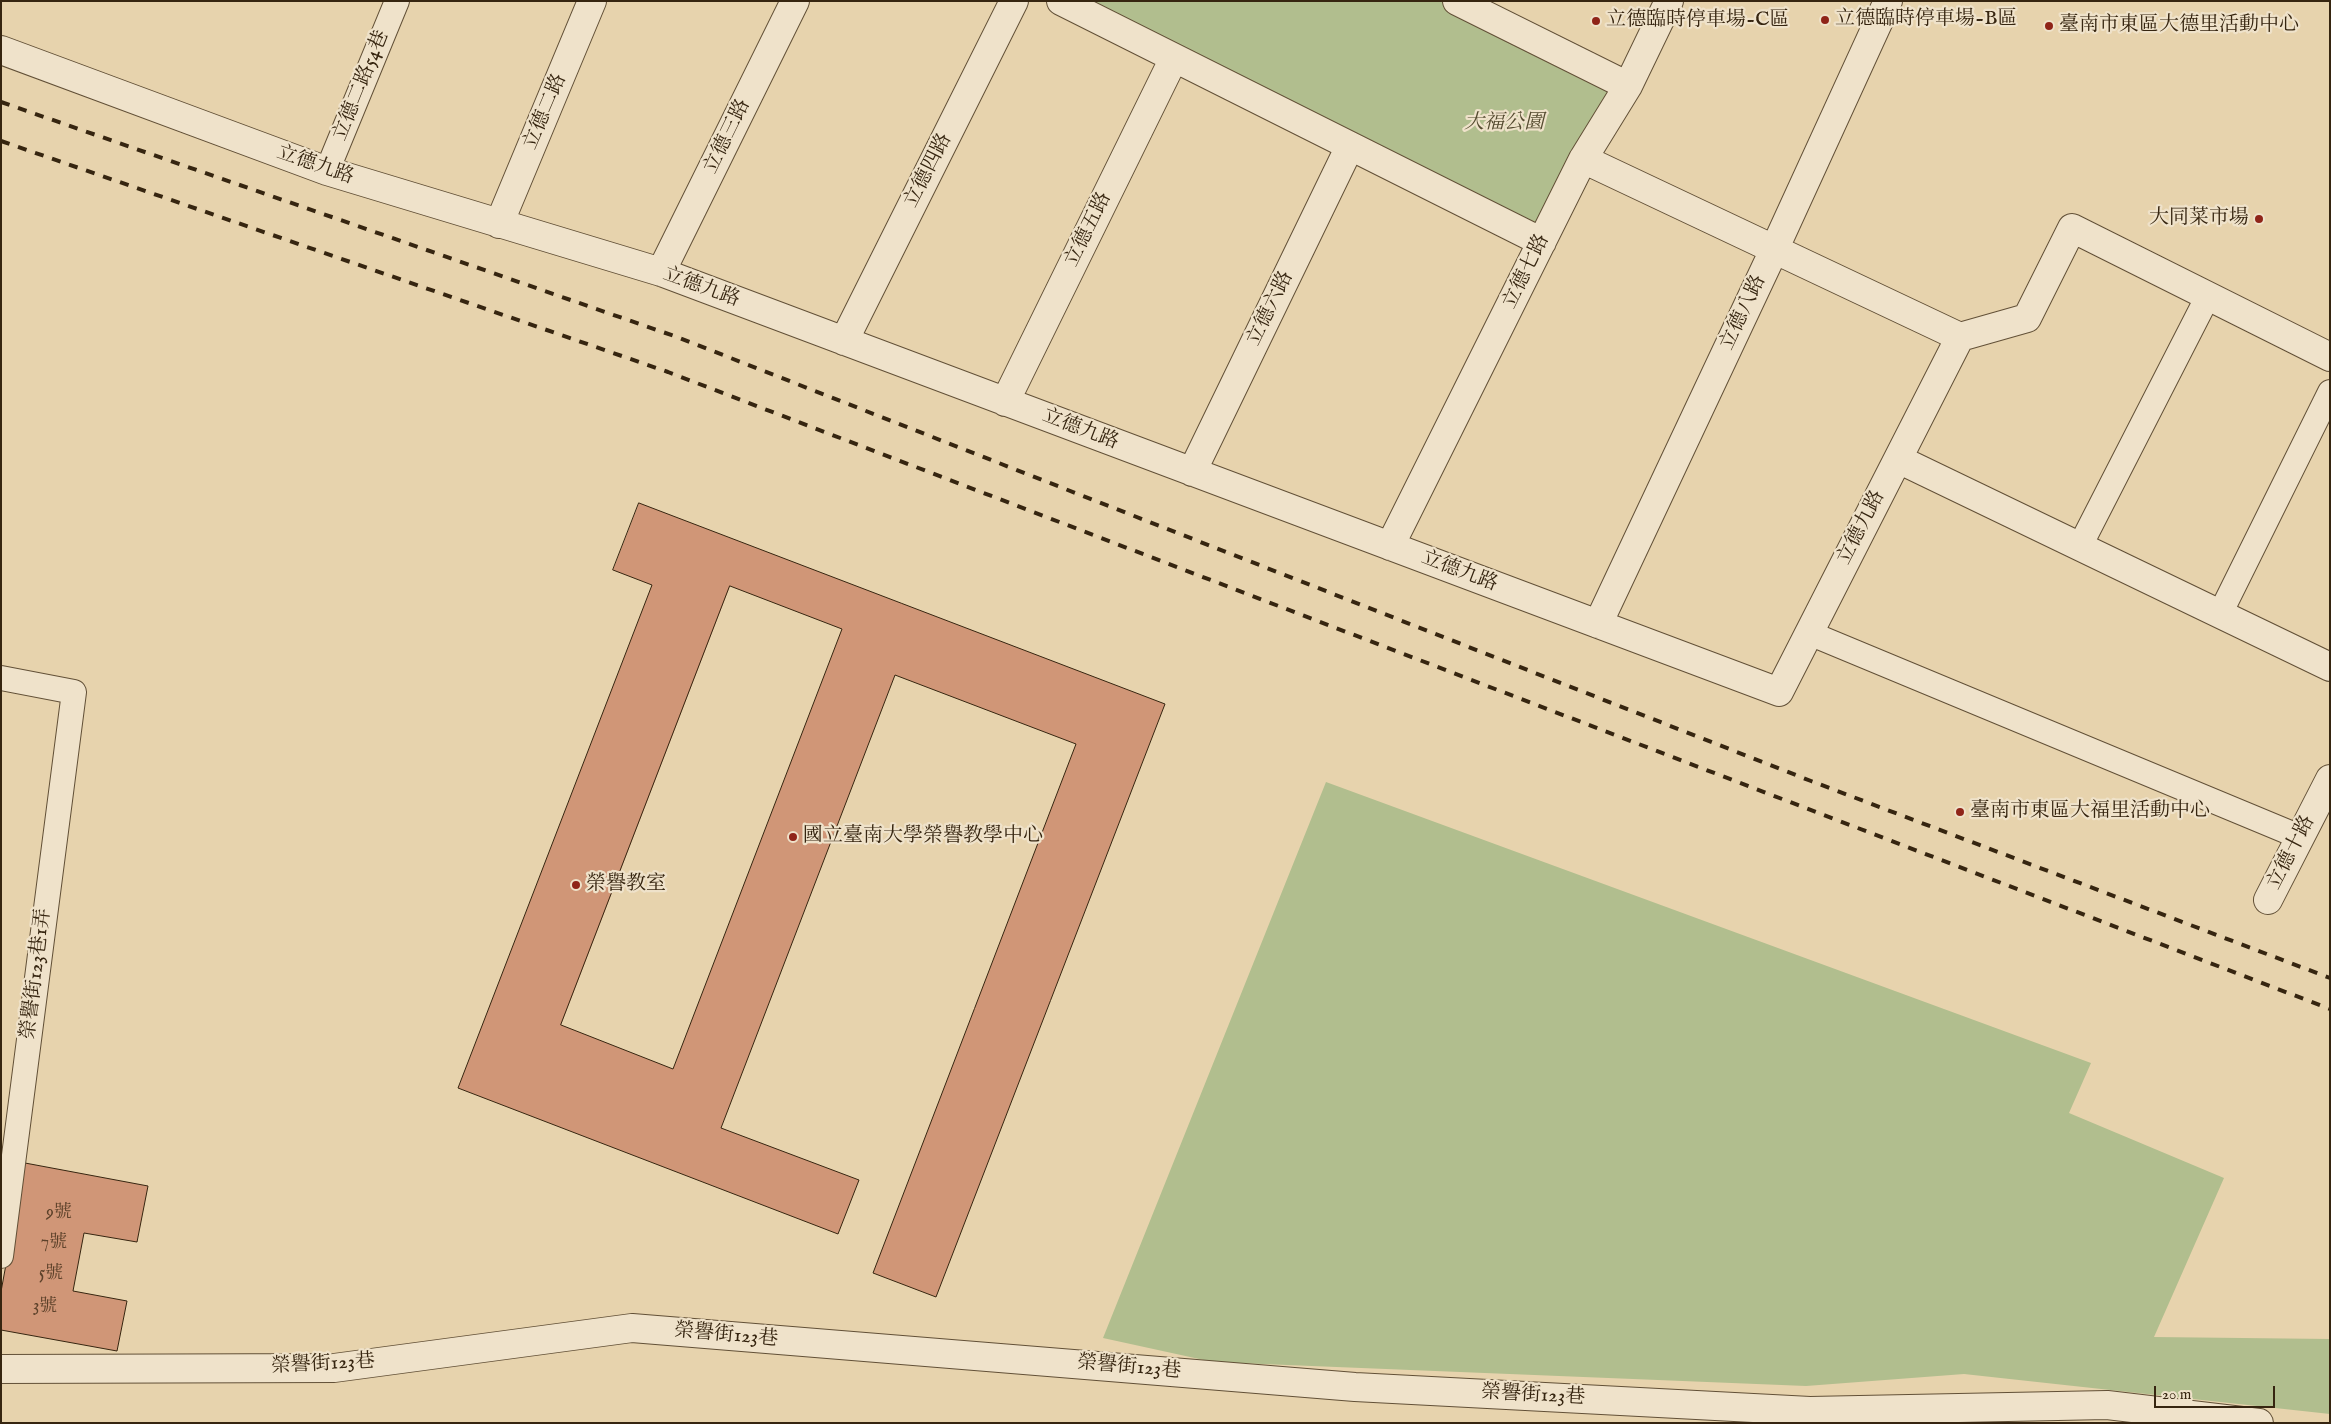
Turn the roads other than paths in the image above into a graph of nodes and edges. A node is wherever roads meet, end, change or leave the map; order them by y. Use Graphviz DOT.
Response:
graph roads {
  1 [pos="397,1"];
  2 [pos="592,1"];
  3 [pos="795,1"];
  4 [pos="1014,1"];
  5 [pos="1061,1"];
  6 [pos="1457,1"];
  7 [pos="1669,1"];
  8 [pos="1888,1"];
  9 [pos="1,50"];
  10 [pos="1174,58"];
  11 [pos="1628,86"];
  12 [pos="1350,146"];
  13 [pos="1583,159"];
  14 [pos="327,172"];
  15 [pos="499,224"];
  16 [pos="1542,242"];
  17 [pos="1774,250"];
  18 [pos="661,272"];
  19 [pos="2208,296"];
  20 [pos="1960,337"];
  21 [pos="844,341"];
  22 [pos="2330,357"];
  23 [pos="2330,392"];
  24 [pos="1005,402"];
  25 [pos="1898,459"];
  26 [pos="1192,472"];
  27 [pos="1390,546"];
  28 [pos="2080,546"];
  29 [pos="2220,614"];
  30 [pos="1598,624"];
  31 [pos="1809,633"];
  32 [pos="2330,666"];
  33 [pos="1,678"];
  34 [pos="2330,779"];
  35 [pos="2300,837"];
  36 [pos="2268,900"];
  37 [pos="1,1256"];
  38 [pos="1,1369"];
  39 [pos="2259,1423"];
  1 -- 14 [label="lane, 立德二路54巷"];
  2 -- 15 [label="street, 立德二路"];
  3 -- 18 [label="street, 立德三路"];
  4 -- 21 [label="street, 立德四路"];
  5 -- 10 [label="street"];
  6 -- 11 [label="street"];
  7 -- 11 [label="street, 立德七路"];
  8 -- 17 [label="street, 立德八路"];
  9 -- 14 [label="street, 立德九路"];
  10 -- 12 [label="street"];
  10 -- 24 [label="street, 立德五路"];
  11 -- 13 [label="street, 立德七路"];
  12 -- 16 [label="street"];
  12 -- 26 [label="street, 立德六路"];
  13 -- 16 [label="street, 立德七路"];
  13 -- 17 [label="street"];
  14 -- 15 [label="street, 立德九路"];
  15 -- 18 [label="street, 立德九路"];
  16 -- 27 [label="street, 立德七路"];
  17 -- 20 [label="street"];
  17 -- 30 [label="street, 立德八路"];
  18 -- 21 [label="street, 立德九路"];
  19 -- 20 [label="street"];
  19 -- 22 [label="street"];
  19 -- 28 [label="lane"];
  20 -- 25 [label="street, 立德九路"];
  21 -- 24 [label="street, 立德九路"];
  23 -- 29 [label="lane"];
  24 -- 26 [label="street, 立德九路"];
  25 -- 28 [label="street"];
  25 -- 31 [label="street, 立德九路"];
  26 -- 27 [label="street, 立德九路"];
  27 -- 30 [label="street, 立德九路"];
  28 -- 29 [label="street"];
  29 -- 32 [label="street"];
  30 -- 31 [label="street, 立德九路"];
  31 -- 35 [label="lane"];
  33 -- 37 [label="lane, 榮譽街123巷1弄"];
  34 -- 35 [label="street, 立德十路"];
  35 -- 36 [label="street, 立德十路"];
  38 -- 39 [label="street, 榮譽街123巷"];
}
